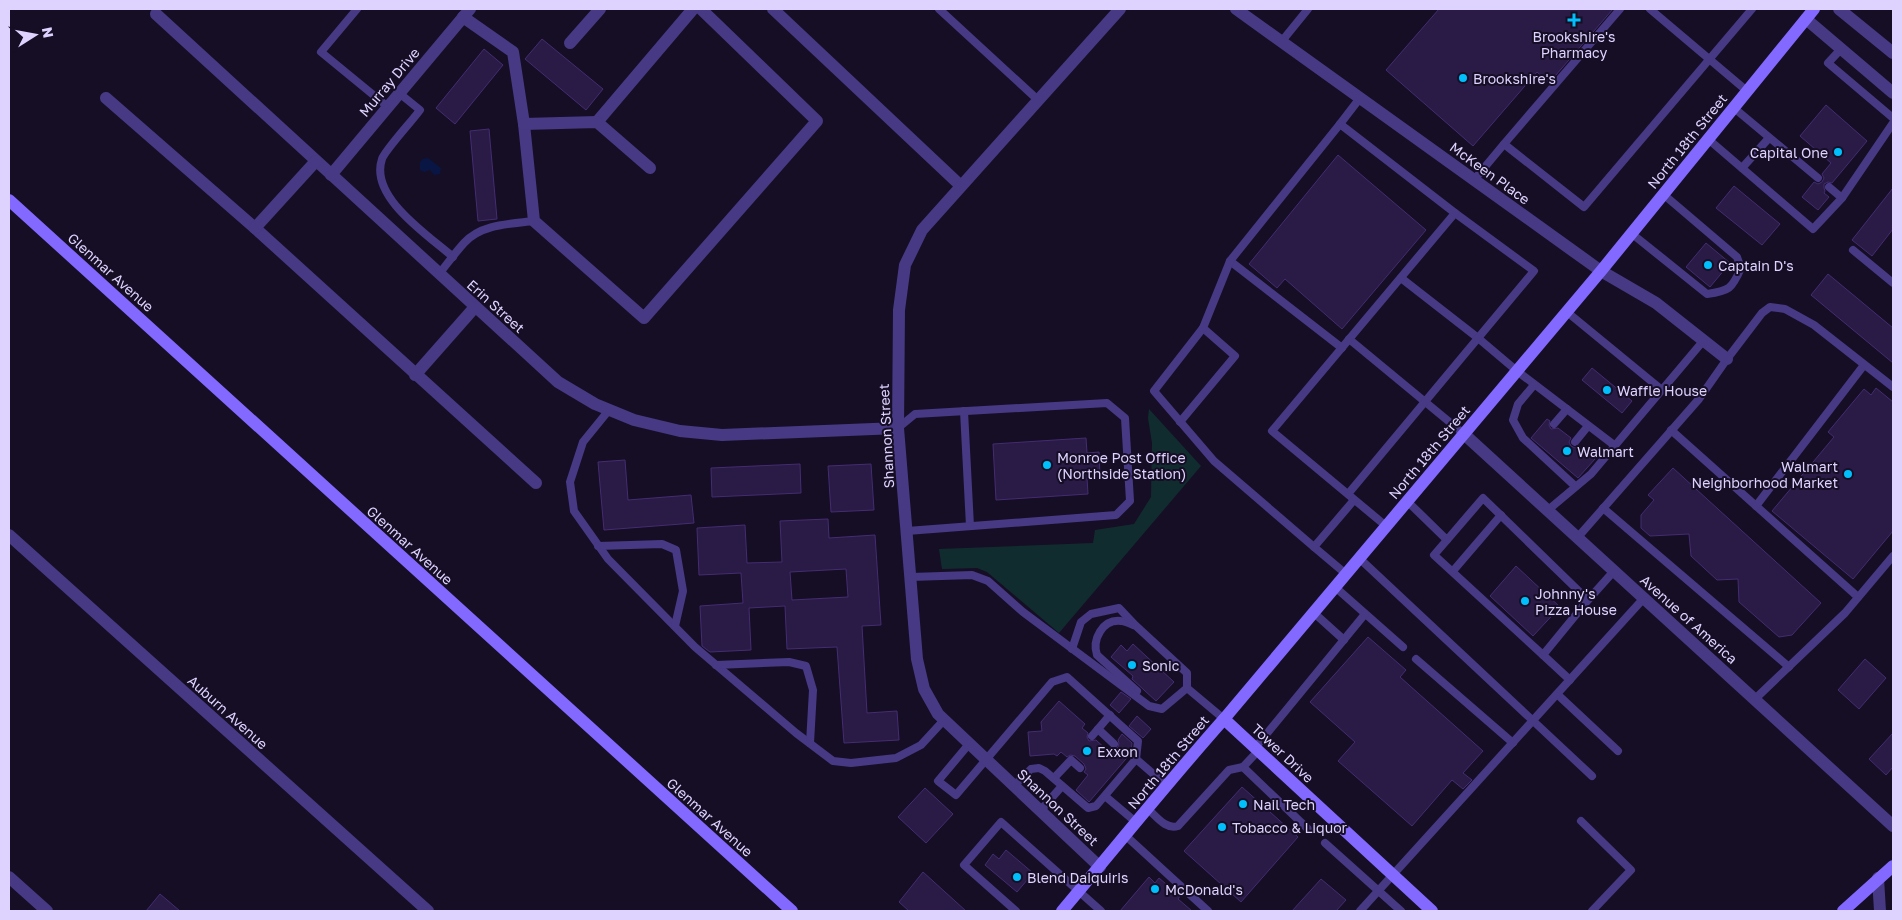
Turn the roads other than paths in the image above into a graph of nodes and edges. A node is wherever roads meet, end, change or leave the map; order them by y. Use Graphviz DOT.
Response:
graph roads {
  1 [pos="357,9"];
  2 [pos="600,9"];
  3 [pos="693,9"];
  4 [pos="701,9"];
  5 [pos="939,9"];
  6 [pos="1120,9"];
  7 [pos="1236,9"];
  8 [pos="1308,9"];
  9 [pos="1620,9"];
  10 [pos="1650,9"];
  11 [pos="1752,9"];
  12 [pos="1814,9"];
  13 [pos="1839,9"];
  14 [pos="780,11"];
  15 [pos="158,12"];
  16 [pos="466,13"];
  17 [pos="1806,19"];
  18 [pos="1282,41"];
  19 [pos="570,43"];
  20 [pos="1841,49"];
  21 [pos="1893,53"];
  22 [pos="1709,59"];
  23 [pos="1747,91"];
  24 [pos="399,93"];
  25 [pos="1893,93"];
  26 [pos="106,98"];
  27 [pos="1360,98"];
  28 [pos="1038,100"];
  29 [pos="388,107"];
  30 [pos="1734,108"];
  31 [pos="1893,118"];
  32 [pos="597,122"];
  33 [pos="1893,123"];
  34 [pos="524,124"];
  35 [pos="1340,124"];
  36 [pos="1768,138"];
  37 [pos="1708,139"];
  38 [pos="1504,144"];
  39 [pos="316,161"];
  40 [pos="650,168"];
  41 [pos="1742,168"];
  42 [pos="331,175"];
  43 [pos="1818,178"];
  44 [pos="1474,180"];
  45 [pos="961,186"];
  46 [pos="1829,187"];
  47 [pos="1663,194"];
  48 [pos="1842,198"];
  49 [pos="9,200"];
  50 [pos="1456,213"];
  51 [pos="534,221"];
  52 [pos="255,228"];
  53 [pos="1631,233"];
  54 [pos="1853,250"];
  55 [pos="452,257"];
  56 [pos="1230,261"];
  57 [pos="1601,271"];
  58 [pos="1893,271"];
  59 [pos="439,274"];
  60 [pos="1401,278"];
  61 [pos="1890,281"];
  62 [pos="475,307"];
  63 [pos="1567,312"];
  64 [pos="1203,328"];
  65 [pos="1478,338"];
  66 [pos="1349,339"];
  67 [pos="1704,340"];
  68 [pos="1342,348"];
  69 [pos="1727,359"];
  70 [pos="1864,365"];
  71 [pos="1517,371"];
  72 [pos="415,375"];
  73 [pos="1534,385"];
  74 [pos="1893,387"];
  75 [pos="1662,390"];
  76 [pos="1426,401"];
  77 [pos="1567,409"];
  78 [pos="609,410"];
  79 [pos="964,411"];
  80 [pos="1180,422"];
  81 [pos="1554,424"];
  82 [pos="1588,426"];
  83 [pos="898,428"];
  84 [pos="1671,430"];
  85 [pos="1464,434"];
  86 [pos="1575,442"];
  87 [pos="1614,445"];
  88 [pos="536,483"];
  89 [pos="1575,486"];
  90 [pos="1351,497"];
  91 [pos="1407,501"];
  92 [pos="1756,506"];
  93 [pos="1603,508"];
  94 [pos="1548,510"];
  95 [pos="1501,515"];
  96 [pos="970,526"];
  97 [pos="1386,526"];
  98 [pos="907,531"];
  99 [pos="9,535"];
  100 [pos="1578,537"];
  101 [pos="1447,540"];
  102 [pos="598,546"];
  103 [pos="1314,547"];
  104 [pos="1893,556"];
  105 [pos="1359,558"];
  106 [pos="1614,570"];
  107 [pos="1452,571"];
  108 [pos="1346,574"];
  109 [pos="911,577"];
  110 [pos="1335,587"];
  111 [pos="1858,597"];
  112 [pos="1644,598"];
  113 [pos="1588,600"];
  114 [pos="1313,612"];
  115 [pos="1365,614"];
  116 [pos="1135,625"];
  117 [pos="675,626"];
  118 [pos="1344,640"];
  119 [pos="1403,647"];
  120 [pos="1072,649"];
  121 [pos="1543,655"];
  122 [pos="1416,658"];
  123 [pos="716,665"];
  124 [pos="1789,667"];
  125 [pos="1570,680"];
  126 [pos="1187,688"];
  127 [pos="1557,694"];
  128 [pos="1755,699"];
  129 [pos="1158,708"];
  130 [pos="1110,715"];
  131 [pos="1224,719"];
  132 [pos="944,720"];
  133 [pos="1532,721"];
  134 [pos="1098,729"];
  135 [pos="1092,736"];
  136 [pos="810,743"];
  137 [pos="1513,743"];
  138 [pos="969,744"];
  139 [pos="1114,744"];
  140 [pos="1257,750"];
  141 [pos="1618,751"];
  142 [pos="1133,759"];
  143 [pos="987,760"];
  144 [pos="1243,767"];
  145 [pos="1080,768"];
  146 [pos="1592,776"];
  147 [pos="1054,778"];
  148 [pos="1166,785"];
  149 [pos="1014,786"];
  150 [pos="1062,786"];
  151 [pos="1106,791"];
  152 [pos="1148,809"];
  153 [pos="1040,811"];
  154 [pos="1581,821"];
  155 [pos="1136,823"];
  156 [pos="1893,826"];
  157 [pos="1308,830"];
  158 [pos="1126,836"];
  159 [pos="1326,843"];
  160 [pos="1893,866"];
  161 [pos="1100,867"];
  162 [pos="1393,875"];
  163 [pos="9,877"];
  164 [pos="1878,878"];
  165 [pos="1079,891"];
  166 [pos="1379,891"];
  167 [pos="1199,909"];
  168 [pos="47,911"];
  169 [pos="428,911"];
  170 [pos="792,911"];
  171 [pos="1016,911"];
  172 [pos="1062,911"];
  173 [pos="1100,911"];
  174 [pos="1208,911"];
  175 [pos="1360,911"];
  176 [pos="1401,911"];
  177 [pos="1432,911"];
  178 [pos="1592,911"];
  179 [pos="1843,911"];
  180 [pos="1880,911"];
  1 -- 29 [label="lane"];
  2 -- 19 [label="street"];
  3 -- 32 [label="street"];
  4 -- 51 [label="street"];
  5 -- 28 [label="lane"];
  6 -- 28 [label="street, Shannon Street"];
  7 -- 18 [label="street, McKeen Place"];
  8 -- 18 [label="lane"];
  9 -- 38 [label="lane"];
  10 -- 22 [label="lane"];
  11 -- 22 [label="lane"];
  12 -- 17 [label="street, North 18th Street"];
  13 -- 21 [label="street"];
  14 -- 45 [label="street"];
  15 -- 39 [label="street, Erin Street"];
  16 -- 24 [label="street, Murray Drive"];
  16 -- 34 [label="street"];
  17 -- 20 [label="street"];
  17 -- 23 [label="street, North 18th Street"];
  18 -- 27 [label="street, McKeen Place"];
  20 -- 25 [label="street"];
  20 -- 31 [label="lane"];
  22 -- 23 [label="lane"];
  22 -- 38 [label="lane"];
  23 -- 30 [label="street, North 18th Street"];
  24 -- 29 [label="street, Murray Drive"];
  24 -- 55 [label="lane"];
  26 -- 52 [label="street"];
  27 -- 35 [label="lane"];
  27 -- 44 [label="street, McKeen Place"];
  28 -- 45 [label="street, Shannon Street"];
  29 -- 42 [label="street, Murray Drive"];
  30 -- 36 [label="lane"];
  30 -- 37 [label="street, North 18th Street"];
  32 -- 34 [label="street"];
  32 -- 40 [label="street"];
  33 -- 48 [label="lane"];
  34 -- 51 [label="street"];
  35 -- 50 [label="lane"];
  35 -- 56 [label="lane"];
  36 -- 41 [label="lane"];
  36 -- 43 [label="lane"];
  37 -- 41 [label="lane"];
  37 -- 47 [label="street, North 18th Street"];
  38 -- 44 [label="lane"];
  39 -- 42 [label="street, Erin Street"];
  39 -- 52 [label="street"];
  41 -- 48 [label="lane"];
  42 -- 59 [label="street, Erin Street"];
  44 -- 57 [label="street, McKeen Place"];
  45 -- 83 [label="street, Shannon Street"];
  46 -- 48 [label="lane"];
  47 -- 53 [label="street, North 18th Street"];
  47 -- 53 [label="lane"];
  49 -- 170 [label="street, Glenmar Avenue"];
  50 -- 60 [label="lane"];
  50 -- 65 [label="lane"];
  51 -- 55 [label="lane"];
  52 -- 72 [label="street"];
  53 -- 57 [label="street, North 18th Street"];
  54 -- 61 [label="lane"];
  55 -- 59 [label="lane"];
  56 -- 64 [label="lane"];
  56 -- 68 [label="lane"];
  57 -- 63 [label="street, North 18th Street"];
  57 -- 67 [label="street, McKeen Place"];
  58 -- 61 [label="lane"];
  59 -- 62 [label="street, Erin Street"];
  60 -- 65 [label="lane"];
  60 -- 66 [label="lane"];
  62 -- 72 [label="street"];
  62 -- 78 [label="street, Erin Street"];
  63 -- 71 [label="street, North 18th Street"];
  63 -- 75 [label="lane"];
  64 -- 80 [label="lane"];
  64 -- 80 [label="lane"];
  65 -- 71 [label="lane"];
  65 -- 76 [label="lane"];
  66 -- 68 [label="lane"];
  66 -- 76 [label="lane"];
  67 -- 69 [label="street, McKeen Place"];
  67 -- 75 [label="lane"];
  68 -- 90 [label="lane"];
  69 -- 70 [label="lane"];
  69 -- 84 [label="lane"];
  70 -- 74 [label="lane"];
  70 -- 92 [label="lane"];
  71 -- 73 [label="lane"];
  71 -- 85 [label="street, North 18th Street"];
  72 -- 88 [label="street"];
  73 -- 77 [label="lane"];
  73 -- 89 [label="lane"];
  75 -- 87 [label="lane"];
  76 -- 85 [label="lane"];
  76 -- 90 [label="lane"];
  77 -- 81 [label="lane"];
  77 -- 82 [label="lane"];
  78 -- 83 [label="street, Erin Street"];
  78 -- 102 [label="lane"];
  79 -- 83 [label="lane"];
  79 -- 96 [label="lane"];
  79 -- 96 [label="lane"];
  80 -- 103 [label="lane"];
  82 -- 86 [label="lane"];
  82 -- 87 [label="lane"];
  83 -- 98 [label="street, Shannon Street"];
  84 -- 92 [label="lane"];
  84 -- 93 [label="lane"];
  85 -- 91 [label="street, North 18th Street"];
  85 -- 94 [label="street, Avenue of America"];
  87 -- 89 [label="lane"];
  89 -- 94 [label="lane"];
  90 -- 97 [label="lane"];
  90 -- 103 [label="lane"];
  91 -- 97 [label="street, North 18th Street"];
  91 -- 101 [label="lane"];
  92 -- 111 [label="lane"];
  93 -- 100 [label="lane"];
  93 -- 124 [label="lane"];
  94 -- 100 [label="street, Avenue of America"];
  95 -- 101 [label="lane"];
  95 -- 107 [label="lane"];
  95 -- 113 [label="lane"];
  96 -- 98 [label="lane"];
  97 -- 105 [label="street, North 18th Street"];
  98 -- 109 [label="street, Shannon Street"];
  99 -- 169 [label="street, Auburn Avenue"];
  100 -- 106 [label="street, Avenue of America"];
  101 -- 107 [label="lane"];
  102 -- 117 [label="lane"];
  102 -- 117 [label="lane"];
  103 -- 108 [label="lane"];
  104 -- 111 [label="lane"];
  105 -- 108 [label="street, North 18th Street"];
  105 -- 133 [label="lane"];
  106 -- 112 [label="street, Avenue of America"];
  106 -- 113 [label="lane"];
  107 -- 121 [label="lane"];
  108 -- 110 [label="street, North 18th Street"];
  109 -- 120 [label="lane"];
  109 -- 132 [label="street, Shannon Street"];
  110 -- 114 [label="street, North 18th Street"];
  110 -- 115 [label="lane"];
  111 -- 124 [label="lane"];
  112 -- 125 [label="lane"];
  112 -- 128 [label="street, Avenue of America"];
  113 -- 121 [label="lane"];
  114 -- 118 [label="lane"];
  114 -- 131 [label="street, North 18th Street"];
  115 -- 118 [label="lane"];
  115 -- 119 [label="lane"];
  116 -- 120 [label="lane"];
  116 -- 126 [label="lane"];
  116 -- 129 [label="lane"];
  117 -- 123 [label="lane"];
  118 -- 140 [label="lane"];
  120 -- 129 [label="lane"];
  121 -- 125 [label="lane"];
  122 -- 137 [label="lane"];
  123 -- 136 [label="lane"];
  123 -- 136 [label="lane"];
  124 -- 128 [label="lane"];
  125 -- 127 [label="lane"];
  126 -- 129 [label="lane"];
  126 -- 131 [label="lane"];
  127 -- 133 [label="lane"];
  127 -- 141 [label="lane"];
  128 -- 156 [label="street, Avenue of America"];
  130 -- 134 [label="lane"];
  130 -- 142 [label="lane"];
  130 -- 143 [label="lane"];
  131 -- 140 [label="street, Tower Drive"];
  131 -- 148 [label="street, North 18th Street"];
  132 -- 136 [label="lane"];
  132 -- 138 [label="street, Shannon Street"];
  133 -- 137 [label="lane"];
  133 -- 146 [label="lane"];
  134 -- 135 [label="lane"];
  134 -- 139 [label="lane"];
  137 -- 162 [label="lane"];
  138 -- 143 [label="street, Shannon Street"];
  138 -- 143 [label="lane"];
  140 -- 144 [label="lane"];
  140 -- 162 [label="street, Tower Drive"];
  142 -- 148 [label="lane"];
  142 -- 151 [label="lane"];
  143 -- 149 [label="street, Shannon Street"];
  144 -- 152 [label="lane"];
  144 -- 157 [label="lane"];
  145 -- 147 [label="lane"];
  147 -- 149 [label="lane"];
  147 -- 150 [label="lane"];
  148 -- 152 [label="street, North 18th Street"];
  149 -- 153 [label="street, Shannon Street"];
  150 -- 151 [label="lane"];
  150 -- 153 [label="lane"];
  151 -- 155 [label="lane"];
  152 -- 155 [label="street, North 18th Street"];
  153 -- 161 [label="street, Shannon Street"];
  154 -- 178 [label="lane"];
  155 -- 158 [label="street, North 18th Street"];
  158 -- 161 [label="street, North 18th Street"];
  158 -- 167 [label="lane"];
  159 -- 166 [label="lane"];
  160 -- 164 [label="street"];
  161 -- 165 [label="street, North 18th Street"];
  162 -- 166 [label="lane"];
  162 -- 177 [label="street, Tower Drive"];
  163 -- 168 [label="street"];
  164 -- 179 [label="street"];
  164 -- 180 [label="street"];
  165 -- 171 [label="lane"];
  165 -- 172 [label="street, North 18th Street"];
  165 -- 173 [label="lane"];
  166 -- 175 [label="lane"];
  166 -- 176 [label="lane"];
  167 -- 174 [label="lane"];
}
